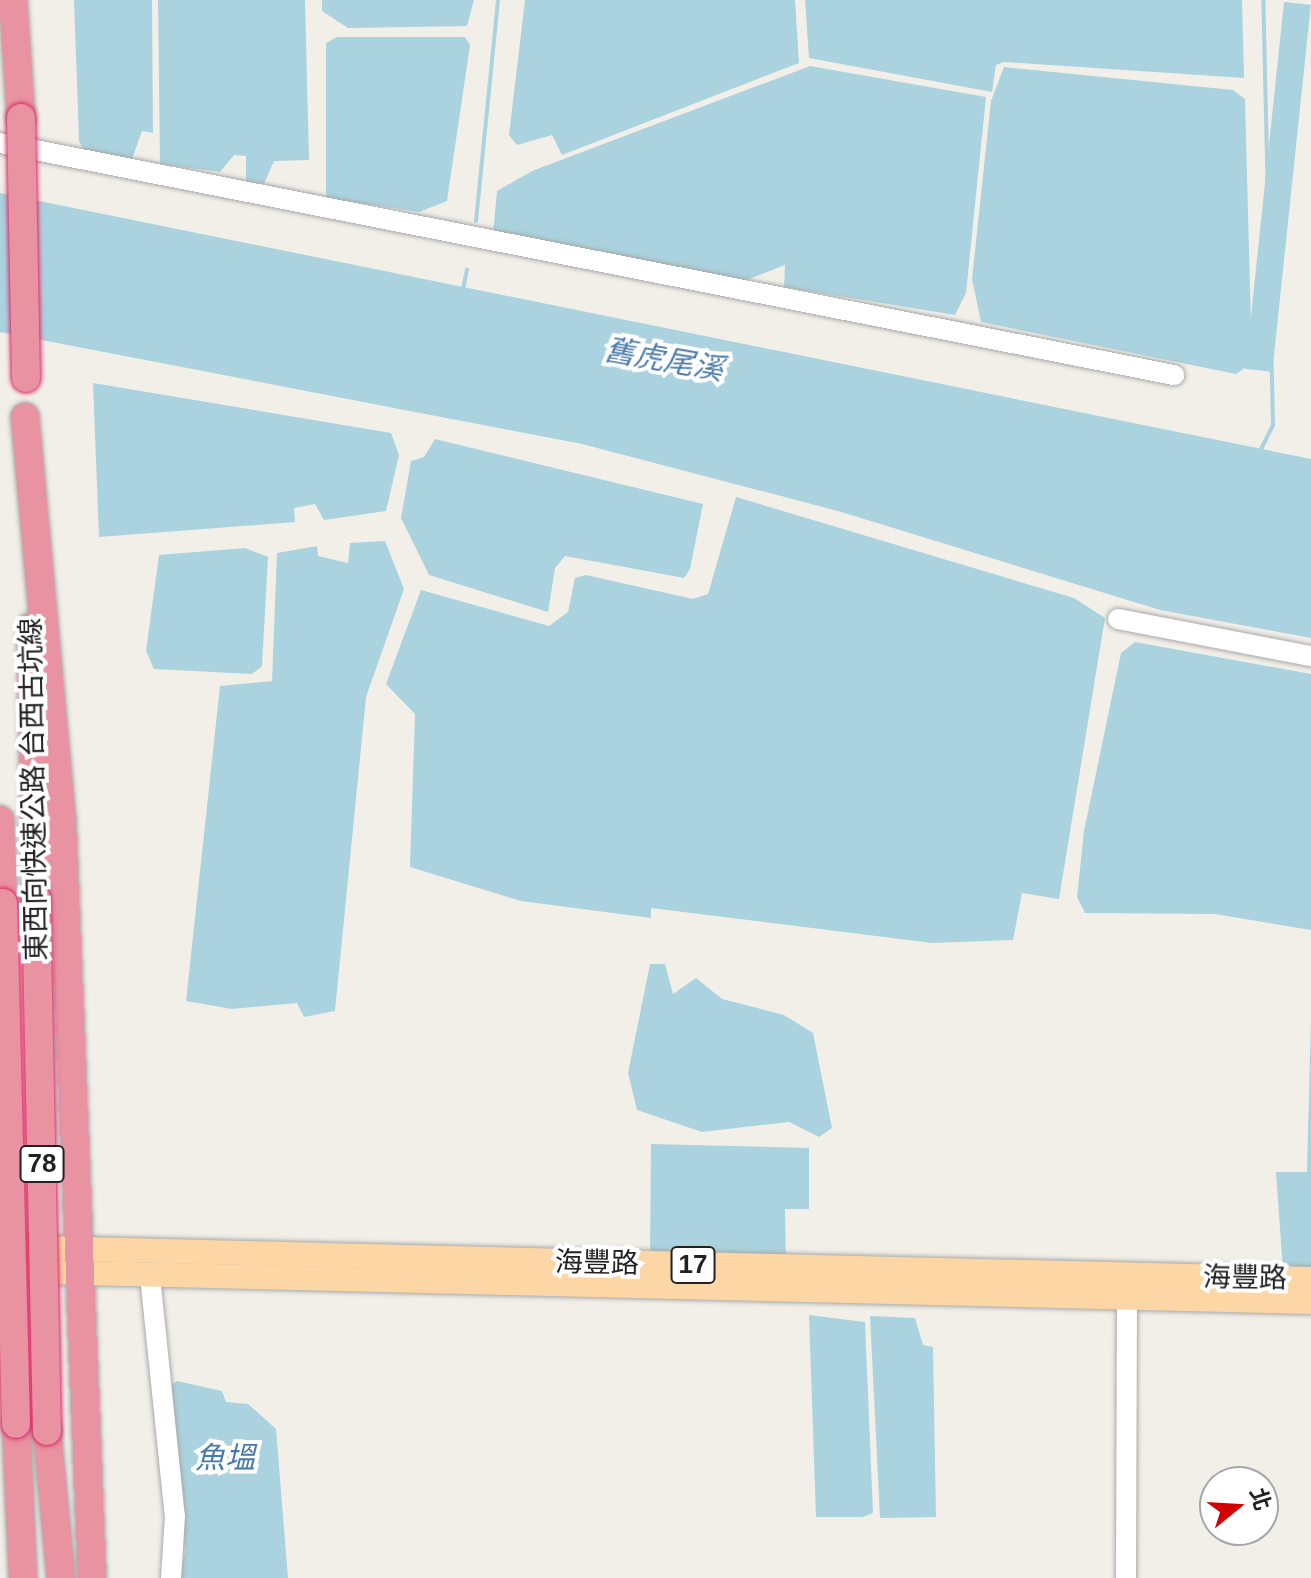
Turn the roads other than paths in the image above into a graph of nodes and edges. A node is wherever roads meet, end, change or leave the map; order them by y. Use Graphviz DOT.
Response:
graph roads {
  1 [pos="13,0"];
  2 [pos="0,143"];
  3 [pos="1174,375"];
  4 [pos="25,417"];
  5 [pos="1118,619"];
  6 [pos="1311,656"];
  7 [pos="0,820"];
  8 [pos="0,1247"];
  9 [pos="75,1262"];
  10 [pos="0,1271"];
  11 [pos="150,1276"];
  12 [pos="1311,1279"];
  13 [pos="1127,1299"];
  14 [pos="1311,1302"];
  15 [pos="23,1578"];
  16 [pos="61,1578"];
  17 [pos="92,1578"];
  18 [pos="171,1578"];
  19 [pos="1126,1578"];
  1 -- 4 [label="highway, 東西向快速公路 台西古坑線 / 78, bridge"];
  2 -- 3 [label="street"];
  4 -- 9 [label="highway"];
  4 -- 16 [label="highway, 東西向快速公路 台西古坑線 / 78, bridge"];
  5 -- 6 [label="street"];
  7 -- 15 [label="highway, 東西向快速公路 台西古坑線 / 78, bridge"];
  8 -- 9 [label="main road, 17"];
  9 -- 10 [label="main road, 17"];
  9 -- 11 [label="main road, 海豐路 / 17"];
  9 -- 12 [label="main road, 海豐路 / 17"];
  9 -- 17 [label="highway"];
  11 -- 13 [label="main road, 海豐路 / 17"];
  11 -- 18 [label="street"];
  13 -- 14 [label="main road, 海豐路 / 17"];
  13 -- 19 [label="street"];
}
